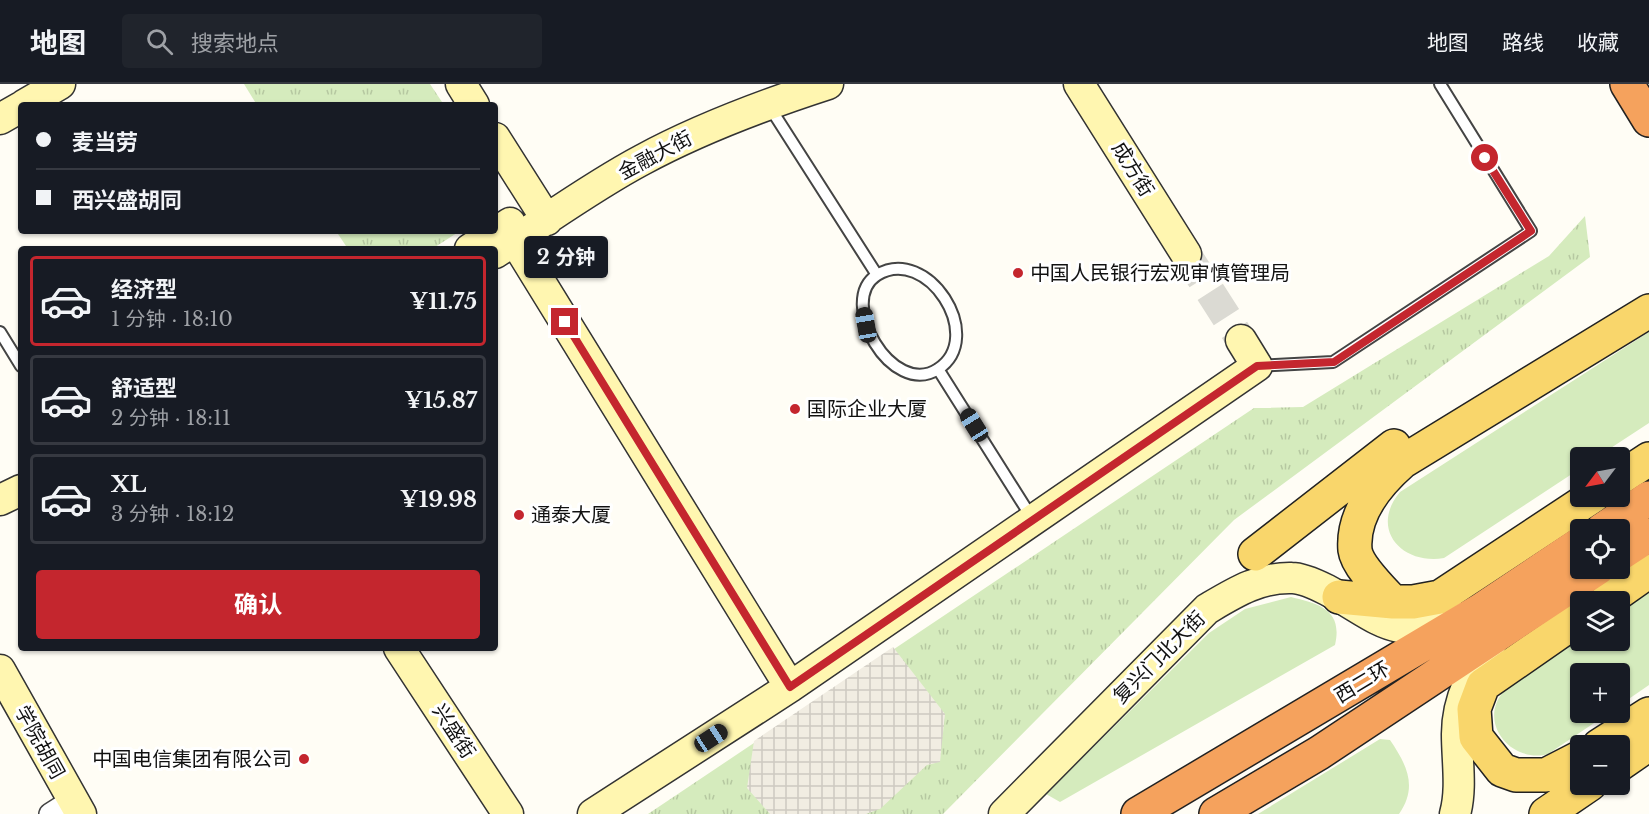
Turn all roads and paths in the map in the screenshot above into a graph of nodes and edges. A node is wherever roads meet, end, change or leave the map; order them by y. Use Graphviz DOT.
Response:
graph roads {
  1 [pos="60,84"];
  2 [pos="461,84"];
  3 [pos="828,84"];
  4 [pos="1079,84"];
  5 [pos="1440,84"];
  6 [pos="1627,84"];
  7 [pos="770,94"];
  8 [pos="29,102"];
  9 [pos="472,102"];
  10 [pos="18,108"];
  11 [pos="0,119"];
  12 [pos="1649,120"];
  13 [pos="498,143"];
  14 [pos="542,213"];
  15 [pos="476,246"];
  16 [pos="505,247"];
  17 [pos="1186,254"];
  18 [pos="877,275"];
  19 [pos="1649,290"];
  20 [pos="1649,311"];
  21 [pos="0,332"];
  22 [pos="1241,340"];
  23 [pos="18,361"];
  24 [pos="1257,366"];
  25 [pos="938,369"];
  26 [pos="1649,459"];
  27 [pos="1630,471"];
  28 [pos="18,491"];
  29 [pos="1649,498"];
  30 [pos="0,500"];
  31 [pos="1576,507"];
  32 [pos="18,508"];
  33 [pos="0,517"];
  34 [pos="1033,519"];
  35 [pos="1618,519"];
  36 [pos="1649,535"];
  37 [pos="1630,547"];
  38 [pos="1570,552"];
  39 [pos="1255,554"];
  40 [pos="1649,572"];
  41 [pos="1576,579"];
  42 [pos="1621,591"];
  43 [pos="1339,597"];
  44 [pos="1393,602"];
  45 [pos="1207,609"];
  46 [pos="1489,622"];
  47 [pos="1570,625"];
  48 [pos="401,651"];
  49 [pos="0,670"];
  50 [pos="790,687"];
  51 [pos="1478,695"];
  52 [pos="1649,714"];
  53 [pos="1616,735"];
  54 [pos="1457,738"];
  55 [pos="1649,744"];
  56 [pos="1630,757"];
  57 [pos="1570,763"];
  58 [pos="1574,795"];
  59 [pos="67,810"];
  60 [pos="508,814"];
  61 [pos="593,814"];
  62 [pos="1004,814"];
  63 [pos="1138,814"];
  64 [pos="1216,814"];
  65 [pos="1455,814"];
  66 [pos="1546,814"];
  1 -- 8 [label="street"];
  2 -- 9 [label="street"];
  3 -- 7 [label="street"];
  4 -- 17 [label="street, 成方街"];
  5 -- 24 [label="lane"];
  6 -- 12 [label="highway"];
  7 -- 14 [label="street"];
  7 -- 18 [label="lane"];
  10 -- 11 [label="street"];
  13 -- 14 [label="street"];
  14 -- 15 [label="street"];
  14 -- 16 [label="street"];
  16 -- 50 [label="street"];
  18 -- 25 [label="lane"];
  18 -- 25 [label="lane"];
  19 -- 39 [label="main road"];
  20 -- 44 [label="main road"];
  21 -- 23 [label="lane"];
  22 -- 24 [label="street"];
  24 -- 34 [label="street"];
  25 -- 34 [label="lane"];
  26 -- 27 [label="main road"];
  28 -- 30 [label="street"];
  29 -- 35 [label="highway"];
  31 -- 44 [label="main road"];
  32 -- 33 [label="street"];
  34 -- 50 [label="street"];
  36 -- 37 [label="highway"];
  38 -- 46 [label="highway, 西二环"];
  39 -- 45 [label="street"];
  40 -- 42 [label="main road"];
  41 -- 46 [label="highway, 西二环"];
  43 -- 44 [label="main road"];
  43 -- 45 [label="street, 复兴门北大街"];
  43 -- 46 [label="street, 复兴门北大街"];
  45 -- 62 [label="street, 复兴门北大街"];
  46 -- 54 [label="street"];
  46 -- 63 [label="highway, 西二环"];
  46 -- 64 [label="highway, 西二环"];
  47 -- 51 [label="main road"];
  48 -- 60 [label="street, 兴盛街"];
  49 -- 59 [label="street, 学院胡同"];
  50 -- 61 [label="street"];
  51 -- 54 [label="main road"];
  51 -- 57 [label="main road"];
  52 -- 53 [label="main road"];
  54 -- 65 [label="street"];
  55 -- 56 [label="main road"];
  58 -- 66 [label="main road"];
}
